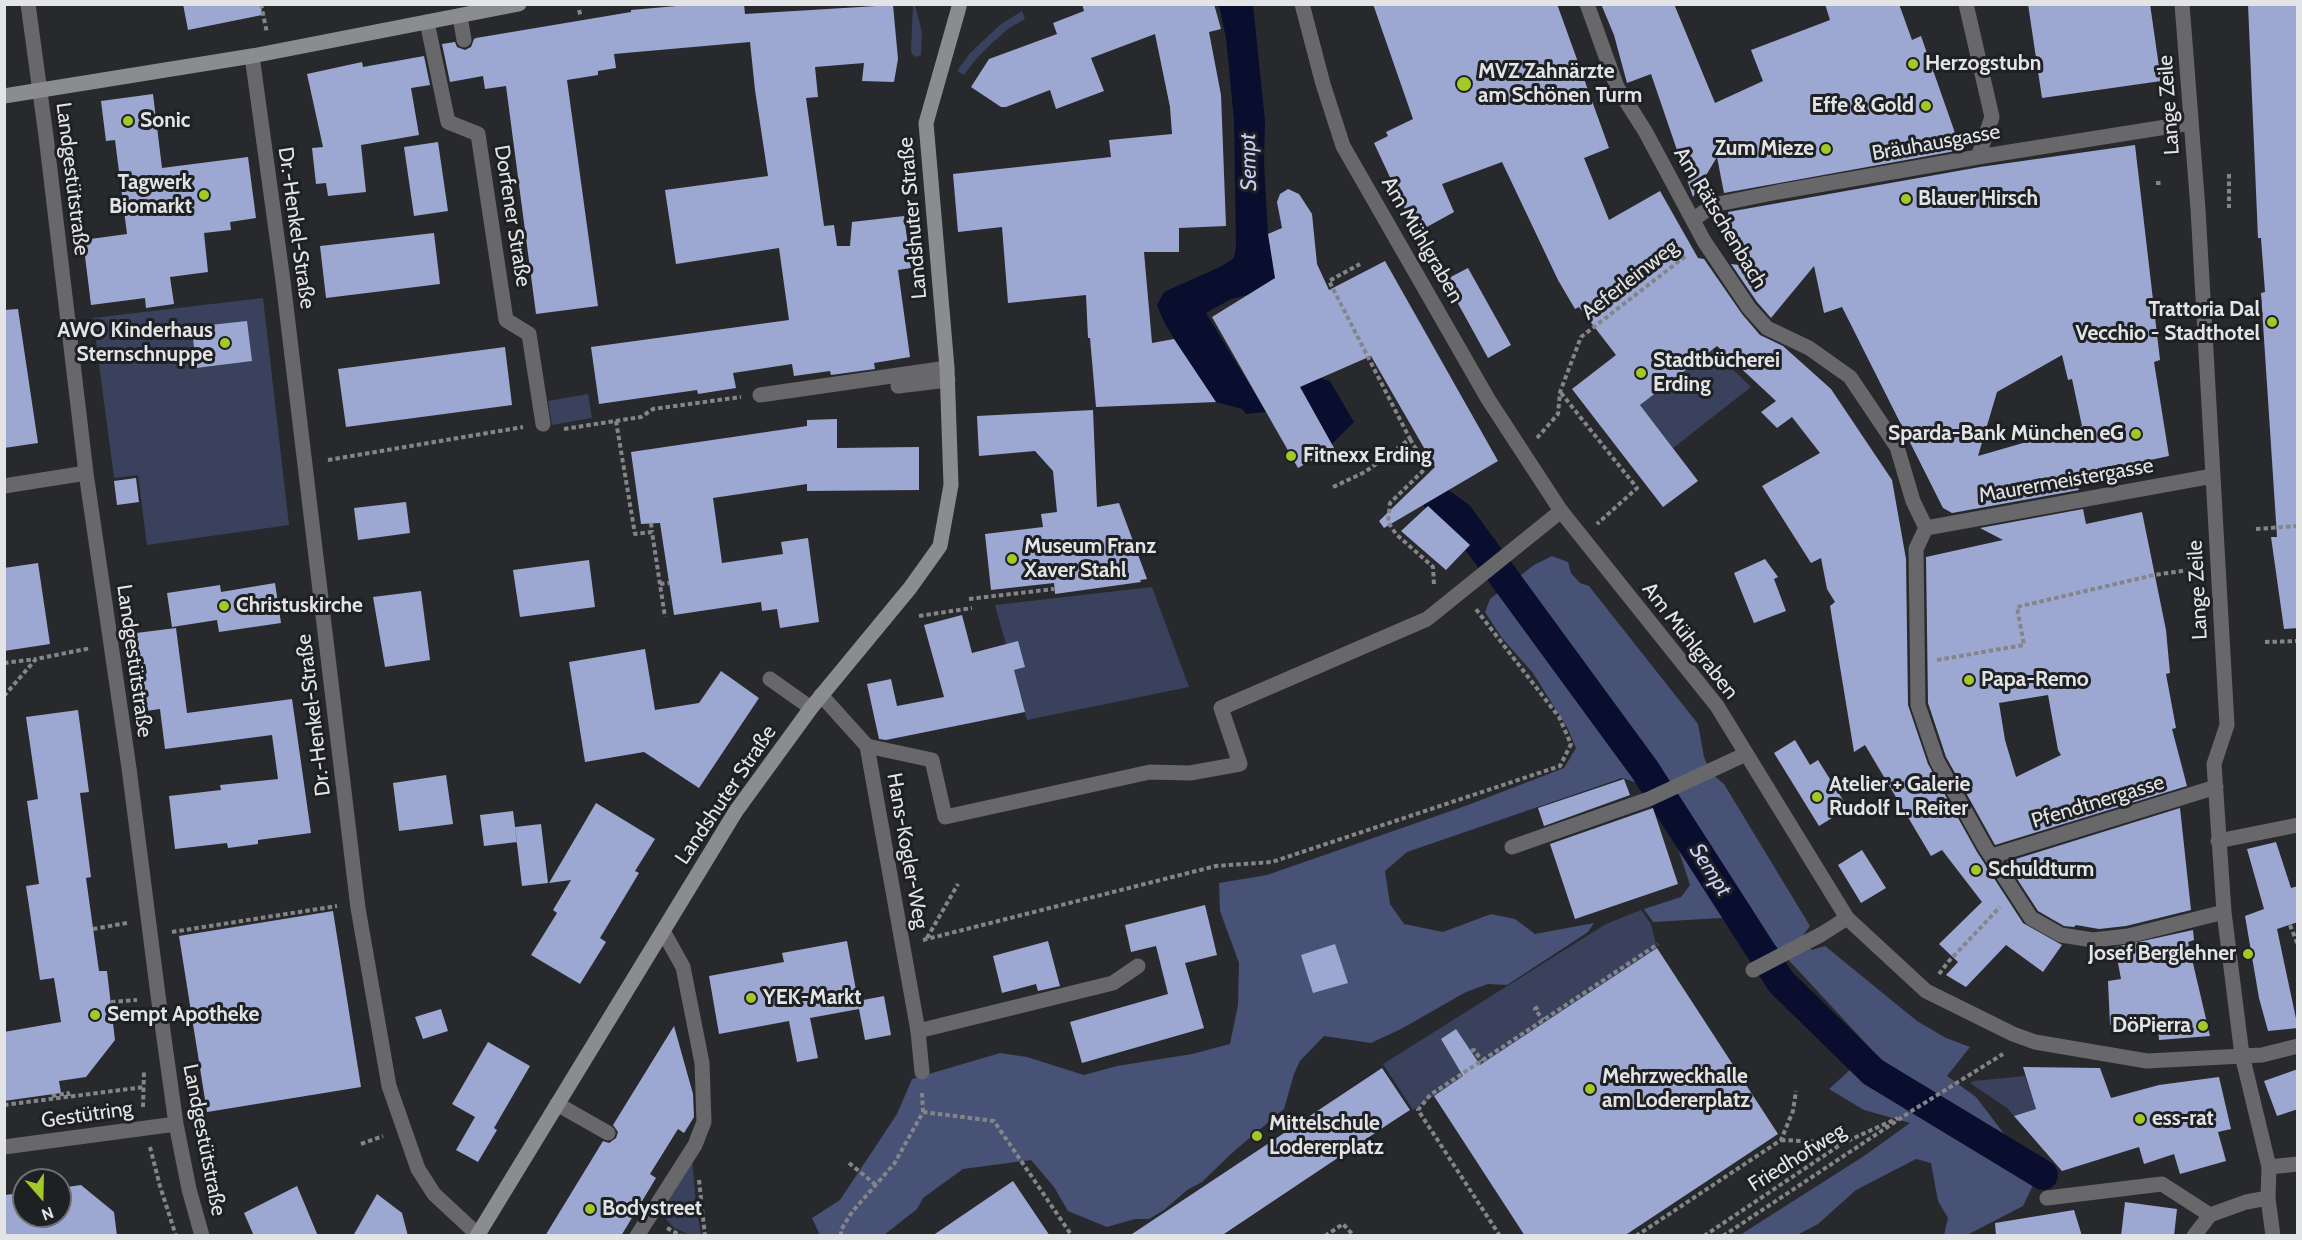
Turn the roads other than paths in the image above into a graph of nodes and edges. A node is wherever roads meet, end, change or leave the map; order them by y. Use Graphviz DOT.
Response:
graph roads {
  1 [pos="28,4"];
  2 [pos="519,4"];
  3 [pos="1302,4"];
  4 [pos="1587,4"];
  5 [pos="1966,4"];
  6 [pos="2182,4"];
  7 [pos="961,5"];
  8 [pos="460,16"];
  9 [pos="428,22"];
  10 [pos="464,40"];
  11 [pos="252,56"];
  12 [pos="39,90"];
  13 [pos="4,96"];
  14 [pos="2191,123"];
  15 [pos="1978,157"];
  16 [pos="1694,220"];
  17 [pos="947,374"];
  18 [pos="898,386"];
  19 [pos="760,394"];
  20 [pos="543,424"];
  21 [pos="86,473"];
  22 [pos="2213,476"];
  23 [pos="4,486"];
  24 [pos="1561,511"];
  25 [pos="1926,528"];
  26 [pos="770,678"];
  27 [pos="821,695"];
  28 [pos="811,708"];
  29 [pos="867,746"];
  30 [pos="1746,754"];
  31 [pos="2216,787"];
  32 [pos="2298,825"];
  33 [pos="2218,842"];
  34 [pos="1512,847"];
  35 [pos="1992,856"];
  36 [pos="2223,912"];
  37 [pos="1847,918"];
  38 [pos="663,931"];
  39 [pos="1138,966"];
  40 [pos="1753,970"];
  41 [pos="918,1031"];
  42 [pos="2298,1046"];
  43 [pos="2242,1055"];
  44 [pos="922,1072"];
  45 [pos="558,1104"];
  46 [pos="176,1124"];
  47 [pos="608,1133"];
  48 [pos="4,1147"];
  49 [pos="2298,1164"];
  50 [pos="2269,1167"];
  51 [pos="2047,1198"];
  52 [pos="2268,1198"];
  53 [pos="2210,1215"];
  54 [pos="477,1235"];
  55 [pos="202,1236"];
  56 [pos="637,1236"];
  57 [pos="2194,1236"];
  58 [pos="2273,1236"];
  1 -- 12 [label="street, Landgestütstraße"];
  2 -- 8 [label="street"];
  3 -- 24 [label="street, Am Mühlgraben"];
  4 -- 16 [label="street, Am Rätschenbach"];
  5 -- 15 [label="street"];
  6 -- 14 [label="street, Lange Zeile"];
  7 -- 17 [label="street, Landshuter Straße"];
  8 -- 9 [label="street"];
  8 -- 10 [label="street"];
  9 -- 11 [label="street"];
  9 -- 20 [label="street, Dorfener Straße"];
  11 -- 12 [label="street"];
  11 -- 54 [label="street, Dr.-Henkel-Straße"];
  12 -- 13 [label="street"];
  12 -- 21 [label="street, Landgestütstraße"];
  14 -- 15 [label="street, Bräuhausgasse"];
  14 -- 22 [label="street, Lange Zeile"];
  15 -- 16 [label="street, Bräuhausgasse"];
  16 -- 25 [label="street, Am Rätschenbach"];
  17 -- 18 [label="street"];
  17 -- 19 [label="street"];
  17 -- 27 [label="street, Landshuter Straße"];
  21 -- 23 [label="street"];
  21 -- 46 [label="street, Landgestütstraße"];
  22 -- 25 [label="street, Maurermeistergasse"];
  22 -- 31 [label="street, Lange Zeile"];
  24 -- 29 [label="street"];
  24 -- 30 [label="street, Am Mühlgraben"];
  25 -- 35 [label="street"];
  26 -- 28 [label="street"];
  27 -- 28 [label="street, Landshuter Straße"];
  27 -- 29 [label="street"];
  28 -- 38 [label="street, Landshuter Straße"];
  29 -- 41 [label="street, Hans-Kogler-Weg"];
  30 -- 34 [label="street"];
  30 -- 37 [label="street, Am Mühlgraben"];
  31 -- 33 [label="street, Lange Zeile"];
  31 -- 35 [label="street, Pfendtnergasse"];
  32 -- 33 [label="street"];
  33 -- 36 [label="street, Lange Zeile"];
  35 -- 36 [label="street"];
  36 -- 43 [label="street, Lange Zeile"];
  37 -- 40 [label="street"];
  37 -- 43 [label="street, Am Mühlgraben"];
  38 -- 45 [label="street, Landshuter Straße"];
  38 -- 56 [label="street"];
  39 -- 41 [label="street"];
  41 -- 44 [label="street, Hans-Kogler-Weg"];
  42 -- 43 [label="street, Am Mühlgraben"];
  43 -- 50 [label="street, Lange Zeile"];
  45 -- 47 [label="street"];
  45 -- 54 [label="street, Landshuter Straße"];
  46 -- 48 [label="street, Gestütring"];
  46 -- 55 [label="street, Landgestütstraße"];
  49 -- 50 [label="street"];
  50 -- 52 [label="street, Lange Zeile"];
  51 -- 53 [label="street"];
  52 -- 53 [label="street"];
  52 -- 58 [label="street, Lange Zeile"];
  53 -- 57 [label="street"];
}
